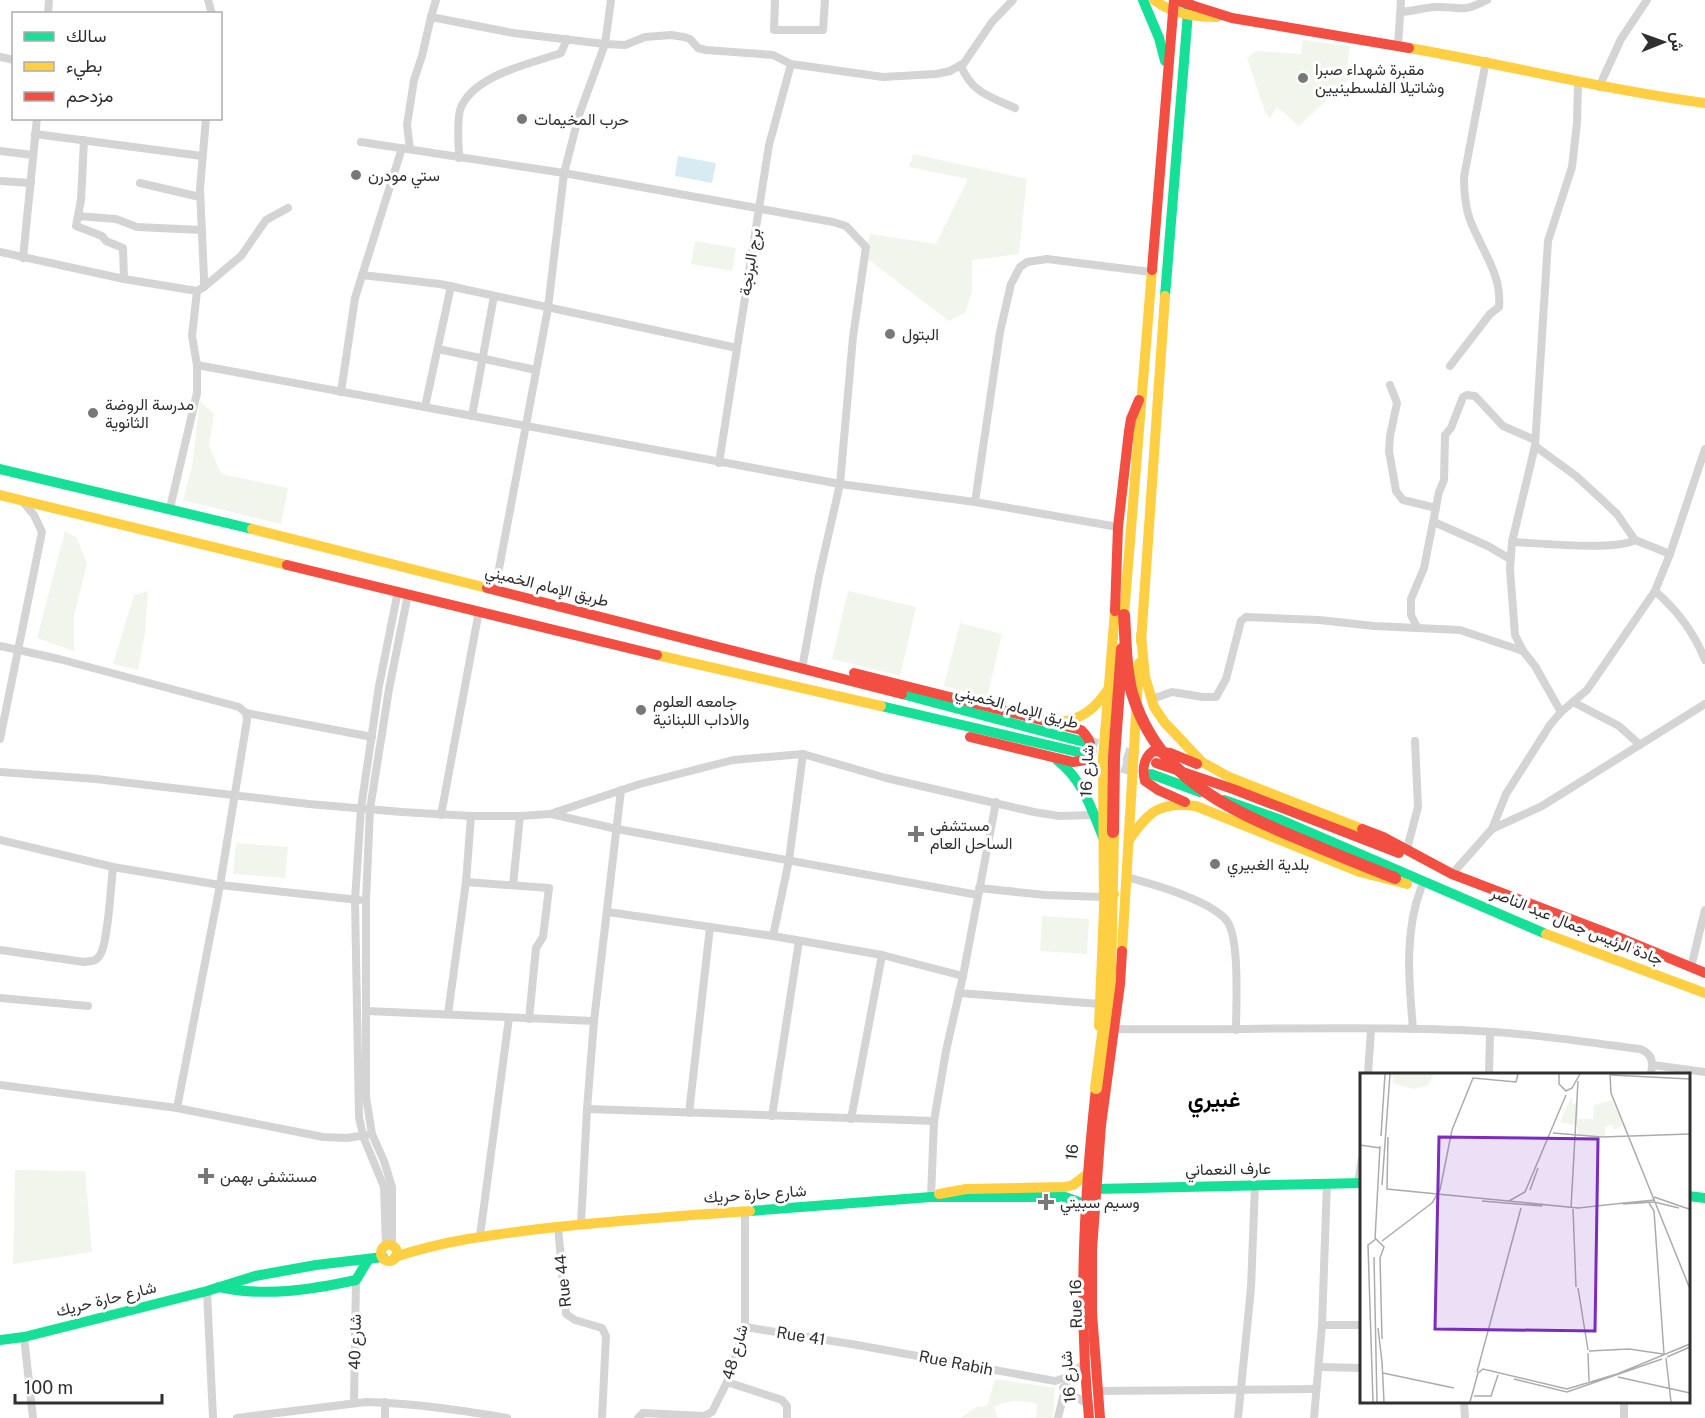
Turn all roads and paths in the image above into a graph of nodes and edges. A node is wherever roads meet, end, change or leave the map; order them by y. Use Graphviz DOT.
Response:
graph roads {
  1 [pos="436,0"];
  2 [pos="611,0"];
  3 [pos="775,0"];
  4 [pos="825,0"];
  5 [pos="1012,0"];
  6 [pos="1143,0"];
  7 [pos="1154,0"];
  8 [pos="1401,0"];
  9 [pos="1486,0"];
  10 [pos="1647,0"];
  11 [pos="1174,4"];
  12 [pos="1189,7"];
  13 [pos="1401,12"];
  14 [pos="431,17"];
  15 [pos="567,39"];
  16 [pos="605,44"];
  17 [pos="1398,46"];
  18 [pos="1486,61"];
  19 [pos="791,64"];
  20 [pos="961,66"];
  21 [pos="1167,80"];
  22 [pos="1578,82"];
  23 [pos="1599,87"];
  24 [pos="1705,103"];
  25 [pos="1015,108"];
  26 [pos="37,120"];
  27 [pos="205,120"];
  28 [pos="35,134"];
  29 [pos="84,140"];
  30 [pos="361,142"];
  31 [pos="406,148"];
  32 [pos="0,151"];
  33 [pos="33,155"];
  34 [pos="202,156"];
  35 [pos="459,158"];
  36 [pos="564,173"];
  37 [pos="0,181"];
  38 [pos="31,183"];
  39 [pos="140,183"];
  40 [pos="200,197"];
  41 [pos="288,208"];
  42 [pos="758,210"];
  43 [pos="78,216"];
  44 [pos="202,230"];
  45 [pos="0,252"];
  46 [pos="23,258"];
  47 [pos="1151,272"];
  48 [pos="362,275"];
  49 [pos="124,279"];
  50 [pos="451,286"];
  51 [pos="200,289"];
  52 [pos="494,296"];
  53 [pos="548,308"];
  54 [pos="737,348"];
  55 [pos="438,349"];
  56 [pos="482,358"];
  57 [pos="197,365"];
  58 [pos="1450,366"];
  59 [pos="536,370"];
  60 [pos="1390,385"];
  61 [pos="341,392"];
  62 [pos="1142,398"];
  63 [pos="425,407"];
  64 [pos="472,416"];
  65 [pos="527,427"];
  66 [pos="1535,443"];
  67 [pos="1704,453"];
  68 [pos="719,463"];
  69 [pos="0,469"];
  70 [pos="840,484"];
  71 [pos="0,495"];
  72 [pos="24,502"];
  73 [pos="975,502"];
  74 [pos="170,508"];
  75 [pos="1437,508"];
  76 [pos="217,520"];
  77 [pos="1434,522"];
  78 [pos="1118,527"];
  79 [pos="1635,540"];
  80 [pos="1512,542"];
  81 [pos="210,545"];
  82 [pos="1670,554"];
  83 [pos="1510,559"];
  84 [pos="495,590"];
  85 [pos="1655,591"];
  86 [pos="403,593"];
  87 [pos="479,611"];
  88 [pos="1124,615"];
  89 [pos="628,624"];
  90 [pos="1417,627"];
  91 [pos="1141,635"];
  92 [pos="0,646"];
  93 [pos="620,646"];
  94 [pos="19,650"];
  95 [pos="1523,651"];
  96 [pos="1705,660"];
  97 [pos="777,662"];
  98 [pos="803,663"];
  99 [pos="1109,688"];
  100 [pos="813,691"];
  101 [pos="1152,699"];
  102 [pos="1573,702"];
  103 [pos="1705,705"];
  104 [pos="1561,712"];
  105 [pos="246,713"];
  106 [pos="1050,722"];
  107 [pos="372,737"];
  108 [pos="0,739"];
  109 [pos="1415,741"];
  110 [pos="1640,745"];
  111 [pos="803,753"];
  112 [pos="1047,755"];
  113 [pos="0,772"];
  114 [pos="1229,777"];
  115 [pos="621,790"];
  116 [pos="235,795"];
  117 [pos="996,802"];
  118 [pos="1196,806"];
  119 [pos="361,808"];
  120 [pos="370,809"];
  121 [pos="550,814"];
  122 [pos="1099,814"];
  123 [pos="441,815"];
  124 [pos="471,816"];
  125 [pos="520,816"];
  126 [pos="617,829"];
  127 [pos="1492,829"];
  128 [pos="0,840"];
  129 [pos="1129,840"];
  130 [pos="1407,849"];
  131 [pos="789,861"];
  132 [pos="113,867"];
  133 [pos="1449,872"];
  134 [pos="1126,877"];
  135 [pos="466,882"];
  136 [pos="1407,884"];
  137 [pos="220,885"];
  138 [pos="513,885"];
  139 [pos="1421,888"];
  140 [pos="1442,888"];
  141 [pos="979,891"];
  142 [pos="1104,897"];
  143 [pos="355,900"];
  144 [pos="366,901"];
  145 [pos="1126,907"];
  146 [pos="1104,910"];
  147 [pos="1705,910"];
  148 [pos="608,912"];
  149 [pos="710,927"];
  150 [pos="773,936"];
  151 [pos="799,941"];
  152 [pos="0,950"];
  153 [pos="882,955"];
  154 [pos="1691,967"];
  155 [pos="1705,973"];
  156 [pos="963,976"];
  157 [pos="959,993"];
  158 [pos="1705,993"];
  159 [pos="0,998"];
  160 [pos="1100,1004"];
  161 [pos="88,1006"];
  162 [pos="366,1011"];
  163 [pos="448,1014"];
  164 [pos="509,1018"];
  165 [pos="529,1019"];
  166 [pos="594,1021"];
  167 [pos="1115,1029"];
  168 [pos="1371,1029"];
  169 [pos="1413,1029"];
  170 [pos="1236,1030"];
  171 [pos="1490,1032"];
  172 [pos="1653,1065"];
  173 [pos="1705,1072"];
  174 [pos="1368,1073"];
  175 [pos="1489,1073"];
  176 [pos="1651,1073"];
  177 [pos="0,1085"];
  178 [pos="177,1108"];
  179 [pos="587,1109"];
  180 [pos="689,1113"];
  181 [pos="772,1116"];
  182 [pos="851,1119"];
  183 [pos="1093,1119"];
  184 [pos="934,1122"];
  185 [pos="372,1134"];
  186 [pos="363,1136"];
  187 [pos="1086,1174"];
  188 [pos="1327,1183"];
  189 [pos="1360,1183"];
  190 [pos="1255,1185"];
  191 [pos="1090,1189"];
  192 [pos="1015,1193"];
  193 [pos="1690,1196"];
  194 [pos="931,1197"];
  195 [pos="1705,1198"];
  196 [pos="1084,1208"];
  197 [pos="745,1212"];
  198 [pos="581,1224"];
  199 [pos="558,1227"];
  200 [pos="480,1236"];
  201 [pos="390,1251"];
  202 [pos="368,1260"];
  203 [pos="356,1280"];
  204 [pos="213,1289"];
  205 [pos="1323,1325"];
  206 [pos="1360,1325"];
  207 [pos="745,1327"];
  208 [pos="24,1337"];
  209 [pos="0,1340"];
  210 [pos="857,1345"];
  211 [pos="1082,1365"];
  212 [pos="1319,1367"];
  213 [pos="1360,1368"];
  214 [pos="1068,1377"];
  215 [pos="1055,1381"];
  216 [pos="727,1382"];
  217 [pos="1316,1389"];
  218 [pos="1066,1390"];
  219 [pos="1240,1390"];
  220 [pos="1097,1391"];
  221 [pos="385,1402"];
  222 [pos="354,1403"];
  223 [pos="1464,1403"];
  224 [pos="1087,1404"];
  225 [pos="33,1418"];
  226 [pos="213,1418"];
  227 [pos="237,1418"];
  228 [pos="385,1418"];
  229 [pos="507,1418"];
  230 [pos="602,1418"];
  231 [pos="638,1418"];
  232 [pos="787,1418"];
  233 [pos="1058,1418"];
  234 [pos="1089,1418"];
  235 [pos="1100,1418"];
  236 [pos="1239,1418"];
  237 [pos="1314,1418"];
  238 [pos="1465,1418"];
  1 -- 14 [label="street"];
  2 -- 16 [label="street"];
  3 -- 4 [label="street"];
  5 -- 20 [label="street"];
  6 -- 21 [label="main road"];
  7 -- 11 [label="main road"];
  8 -- 13 [label="street"];
  9 -- 13 [label="street"];
  10 -- 23 [label="street"];
  11 -- 12 [label="main road"];
  11 -- 21 [label="main road"];
  12 -- 17 [label="main road"];
  12 -- 91 [label="main road"];
  13 -- 17 [label="street"];
  14 -- 15 [label="street"];
  14 -- 31 [label="street"];
  15 -- 16 [label="street"];
  15 -- 35 [label="street"];
  16 -- 19 [label="street"];
  16 -- 36 [label="street"];
  17 -- 18 [label="main road"];
  18 -- 22 [label="main road"];
  18 -- 58 [label="street"];
  19 -- 20 [label="street"];
  19 -- 42 [label="street, برج البرنجة"];
  20 -- 25 [label="street"];
  21 -- 47 [label="main road"];
  22 -- 23 [label="main road"];
  22 -- 66 [label="street"];
  23 -- 24 [label="main road"];
  26 -- 28 [label="street"];
  27 -- 34 [label="street"];
  28 -- 29 [label="street"];
  28 -- 33 [label="street"];
  29 -- 34 [label="street"];
  29 -- 43 [label="street"];
  30 -- 31 [label="street"];
  31 -- 35 [label="street"];
  31 -- 48 [label="street"];
  32 -- 33 [label="street"];
  33 -- 38 [label="street"];
  34 -- 40 [label="street"];
  35 -- 36 [label="street"];
  36 -- 42 [label="street"];
  36 -- 53 [label="street"];
  37 -- 38 [label="street"];
  38 -- 46 [label="street"];
  39 -- 40 [label="street"];
  40 -- 44 [label="street"];
  41 -- 51 [label="street"];
  42 -- 54 [label="street, برج البرنجة"];
  42 -- 70 [label="street"];
  43 -- 44 [label="street"];
  43 -- 49 [label="street"];
  44 -- 51 [label="street"];
  45 -- 46 [label="street"];
  46 -- 49 [label="street"];
  47 -- 62 [label="main road"];
  47 -- 73 [label="street"];
  48 -- 50 [label="street"];
  48 -- 61 [label="street"];
  49 -- 51 [label="street"];
  50 -- 52 [label="street"];
  50 -- 55 [label="street"];
  51 -- 57 [label="street"];
  52 -- 53 [label="street"];
  52 -- 56 [label="street"];
  53 -- 54 [label="street"];
  53 -- 59 [label="street"];
  54 -- 68 [label="street, برج البرنجة"];
  55 -- 56 [label="street"];
  55 -- 63 [label="street"];
  56 -- 59 [label="street"];
  56 -- 64 [label="street"];
  57 -- 61 [label="street"];
  57 -- 74 [label="street"];
  59 -- 65 [label="street"];
  60 -- 75 [label="street"];
  61 -- 63 [label="street"];
  62 -- 78 [label="main road, شارع 16"];
  62 -- 88 [label="main road"];
  63 -- 64 [label="street"];
  64 -- 65 [label="street"];
  65 -- 68 [label="street"];
  65 -- 84 [label="street"];
  66 -- 75 [label="street"];
  66 -- 79 [label="street"];
  66 -- 80 [label="street"];
  67 -- 82 [label="street"];
  68 -- 70 [label="street"];
  69 -- 74 [label="main road, طريق الإمام الخميني"];
  70 -- 73 [label="street"];
  70 -- 98 [label="street"];
  71 -- 72 [label="main road, طريق الإمام الخميني"];
  72 -- 81 [label="main road, طريق الإمام الخميني"];
  72 -- 94 [label="street"];
  73 -- 78 [label="street"];
  74 -- 76 [label="main road, طريق الإمام الخميني"];
  75 -- 77 [label="street"];
  76 -- 81 [label="main road"];
  76 -- 84 [label="main road, طريق الإمام الخميني"];
  77 -- 83 [label="street"];
  77 -- 90 [label="street"];
  78 -- 99 [label="main road, شارع 16"];
  79 -- 80 [label="street"];
  79 -- 82 [label="street"];
  80 -- 83 [label="street"];
  81 -- 86 [label="main road, طريق الإمام الخميني"];
  82 -- 85 [label="street"];
  83 -- 95 [label="street"];
  84 -- 89 [label="main road, طريق الإمام الخميني"];
  85 -- 96 [label="street"];
  85 -- 102 [label="street"];
  86 -- 87 [label="main road, طريق الإمام الخميني"];
  86 -- 107 [label="street"];
  86 -- 120 [label="street"];
  87 -- 93 [label="main road, طريق الإمام الخميني"];
  87 -- 123 [label="street"];
  88 -- 136 [label="main road, bridge"];
  88 -- 183 [label="main road, شارع 16, bridge"];
  89 -- 93 [label="main road"];
  89 -- 97 [label="main road, طريق الإمام الخميني"];
  90 -- 95 [label="street"];
  90 -- 101 [label="street"];
  91 -- 101 [label="main road"];
  91 -- 129 [label="main road, شارع 16"];
  92 -- 94 [label="street"];
  93 -- 100 [label="main road, طريق الإمام الخميني"];
  94 -- 105 [label="street"];
  94 -- 108 [label="street"];
  95 -- 104 [label="street"];
  97 -- 98 [label="main road"];
  97 -- 100 [label="main road, طريق الإمام الخميني"];
  98 -- 106 [label="main road"];
  99 -- 106 [label="main road"];
  99 -- 122 [label="main road, شارع 16"];
  100 -- 112 [label="main road"];
  101 -- 114 [label="main road"];
  102 -- 104 [label="street"];
  102 -- 110 [label="street"];
  103 -- 110 [label="street"];
  104 -- 127 [label="street"];
  105 -- 107 [label="street"];
  105 -- 116 [label="street"];
  106 -- 112 [label="main road"];
  107 -- 119 [label="street"];
  109 -- 130 [label="street"];
  110 -- 127 [label="street"];
  111 -- 115 [label="street"];
  111 -- 117 [label="street"];
  111 -- 131 [label="street"];
  112 -- 122 [label="main road"];
  113 -- 116 [label="street"];
  114 -- 118 [label="main road"];
  114 -- 130 [label="main road"];
  115 -- 121 [label="street"];
  115 -- 126 [label="street"];
  116 -- 119 [label="street"];
  116 -- 137 [label="street"];
  117 -- 122 [label="street"];
  117 -- 141 [label="street"];
  118 -- 129 [label="main road"];
  118 -- 136 [label="main road"];
  119 -- 120 [label="street"];
  119 -- 143 [label="street"];
  120 -- 123 [label="street"];
  120 -- 144 [label="street"];
  121 -- 125 [label="street"];
  121 -- 126 [label="street"];
  122 -- 142 [label="main road"];
  123 -- 124 [label="street"];
  124 -- 125 [label="street"];
  124 -- 135 [label="street"];
  125 -- 138 [label="street"];
  126 -- 131 [label="street"];
  126 -- 148 [label="street"];
  127 -- 133 [label="street"];
  128 -- 132 [label="street"];
  129 -- 134 [label="main road, شارع 16"];
  130 -- 133 [label="main road"];
  131 -- 141 [label="street"];
  131 -- 150 [label="street"];
  132 -- 137 [label="street"];
  132 -- 152 [label="street"];
  133 -- 140 [label="main road"];
  133 -- 154 [label="main road, جادة الرئيس جمال عبد الناصر"];
  134 -- 145 [label="main road, شارع 16"];
  134 -- 170 [label="street"];
  135 -- 138 [label="street"];
  135 -- 163 [label="street"];
  136 -- 139 [label="main road"];
  137 -- 143 [label="street"];
  137 -- 178 [label="street"];
  138 -- 165 [label="street"];
  139 -- 140 [label="main road"];
  139 -- 169 [label="street"];
  140 -- 158 [label="main road, جادة الرئيس جمال عبد الناصر"];
  141 -- 142 [label="street"];
  141 -- 156 [label="street"];
  142 -- 146 [label="main road"];
  143 -- 144 [label="street"];
  143 -- 186 [label="street"];
  144 -- 162 [label="street"];
  145 -- 146 [label="main road"];
  145 -- 167 [label="main road, شارع 16"];
  146 -- 160 [label="main road"];
  147 -- 154 [label="street"];
  148 -- 149 [label="street"];
  148 -- 166 [label="street"];
  149 -- 150 [label="street"];
  149 -- 180 [label="street"];
  150 -- 151 [label="street"];
  151 -- 153 [label="street"];
  151 -- 181 [label="street"];
  153 -- 156 [label="street"];
  153 -- 182 [label="street"];
  154 -- 155 [label="main road, جادة الرئيس جمال عبد الناصر"];
  156 -- 157 [label="street"];
  157 -- 160 [label="street"];
  157 -- 184 [label="street"];
  159 -- 161 [label="street"];
  160 -- 183 [label="main road"];
  162 -- 163 [label="street"];
  162 -- 185 [label="street"];
  163 -- 164 [label="street"];
  164 -- 165 [label="street"];
  164 -- 200 [label="street"];
  165 -- 166 [label="street"];
  166 -- 179 [label="street"];
  167 -- 170 [label="street"];
  167 -- 191 [label="main road, شارع 16"];
  168 -- 169 [label="street"];
  168 -- 170 [label="street"];
  168 -- 174 [label="street"];
  169 -- 171 [label="street"];
  171 -- 172 [label="street"];
  171 -- 175 [label="street"];
  172 -- 173 [label="street"];
  172 -- 176 [label="street"];
  177 -- 178 [label="street"];
  178 -- 186 [label="street"];
  179 -- 180 [label="street"];
  179 -- 198 [label="street"];
  180 -- 181 [label="street"];
  181 -- 182 [label="street"];
  182 -- 184 [label="street"];
  183 -- 187 [label="main road, 16"];
  184 -- 194 [label="street"];
  185 -- 186 [label="street"];
  185 -- 201 [label="street"];
  186 -- 201 [label="street"];
  187 -- 191 [label="main road, 16"];
  187 -- 192 [label="main road"];
  188 -- 189 [label="main road, عارف النعماني"];
  188 -- 190 [label="main road, عارف النعماني"];
  188 -- 205 [label="street"];
  190 -- 191 [label="main road, عارف النعماني"];
  190 -- 219 [label="street"];
  191 -- 196 [label="main road, شارع 16"];
  191 -- 220 [label="main road, Rue 16"];
  192 -- 194 [label="main road, شارع حارة حريك"];
  192 -- 196 [label="main road"];
  193 -- 195 [label="main road"];
  194 -- 197 [label="main road, شارع حارة حريك"];
  196 -- 211 [label="main road, شارع 16"];
  197 -- 198 [label="main road, شارع حارة حريك"];
  197 -- 207 [label="street, شارع 48"];
  198 -- 199 [label="main road, شارع حارة حريك"];
  199 -- 200 [label="main road, شارع حارة حريك"];
  199 -- 230 [label="street, Rue 44"];
  200 -- 201 [label="main road, شارع حارة حريك"];
  201 -- 202 [label="main road, شارع حارة حريك"];
  202 -- 203 [label="main road"];
  202 -- 204 [label="main road, شارع حارة حريك"];
  203 -- 204 [label="main road, شارع حارة حريك"];
  203 -- 222 [label="street, شارع 40"];
  204 -- 208 [label="main road, شارع حارة حريك"];
  204 -- 226 [label="street"];
  205 -- 206 [label="street"];
  205 -- 212 [label="street"];
  207 -- 210 [label="street, Rue 41"];
  207 -- 216 [label="street, شارع 48"];
  208 -- 209 [label="main road, شارع حارة حريك"];
  208 -- 225 [label="street"];
  210 -- 215 [label="street, Rue Rabih"];
  211 -- 214 [label="street, Rue Rabih"];
  211 -- 224 [label="main road, شارع 16"];
  212 -- 213 [label="street"];
  212 -- 217 [label="street"];
  214 -- 215 [label="street, Rue Rabih"];
  214 -- 218 [label="street"];
  215 -- 218 [label="street, Rue Rabih"];
  216 -- 231 [label="street, شارع 48"];
  216 -- 232 [label="street"];
  217 -- 219 [label="street"];
  217 -- 237 [label="street"];
  218 -- 224 [label="street, Rue Rabih"];
  218 -- 233 [label="street"];
  219 -- 220 [label="street"];
  219 -- 236 [label="street"];
  220 -- 235 [label="main road, Rue 16"];
  221 -- 222 [label="street"];
  221 -- 228 [label="street"];
  221 -- 229 [label="street"];
  222 -- 227 [label="street"];
  223 -- 238 [label="street"];
  224 -- 234 [label="main road, شارع 16"];
}
